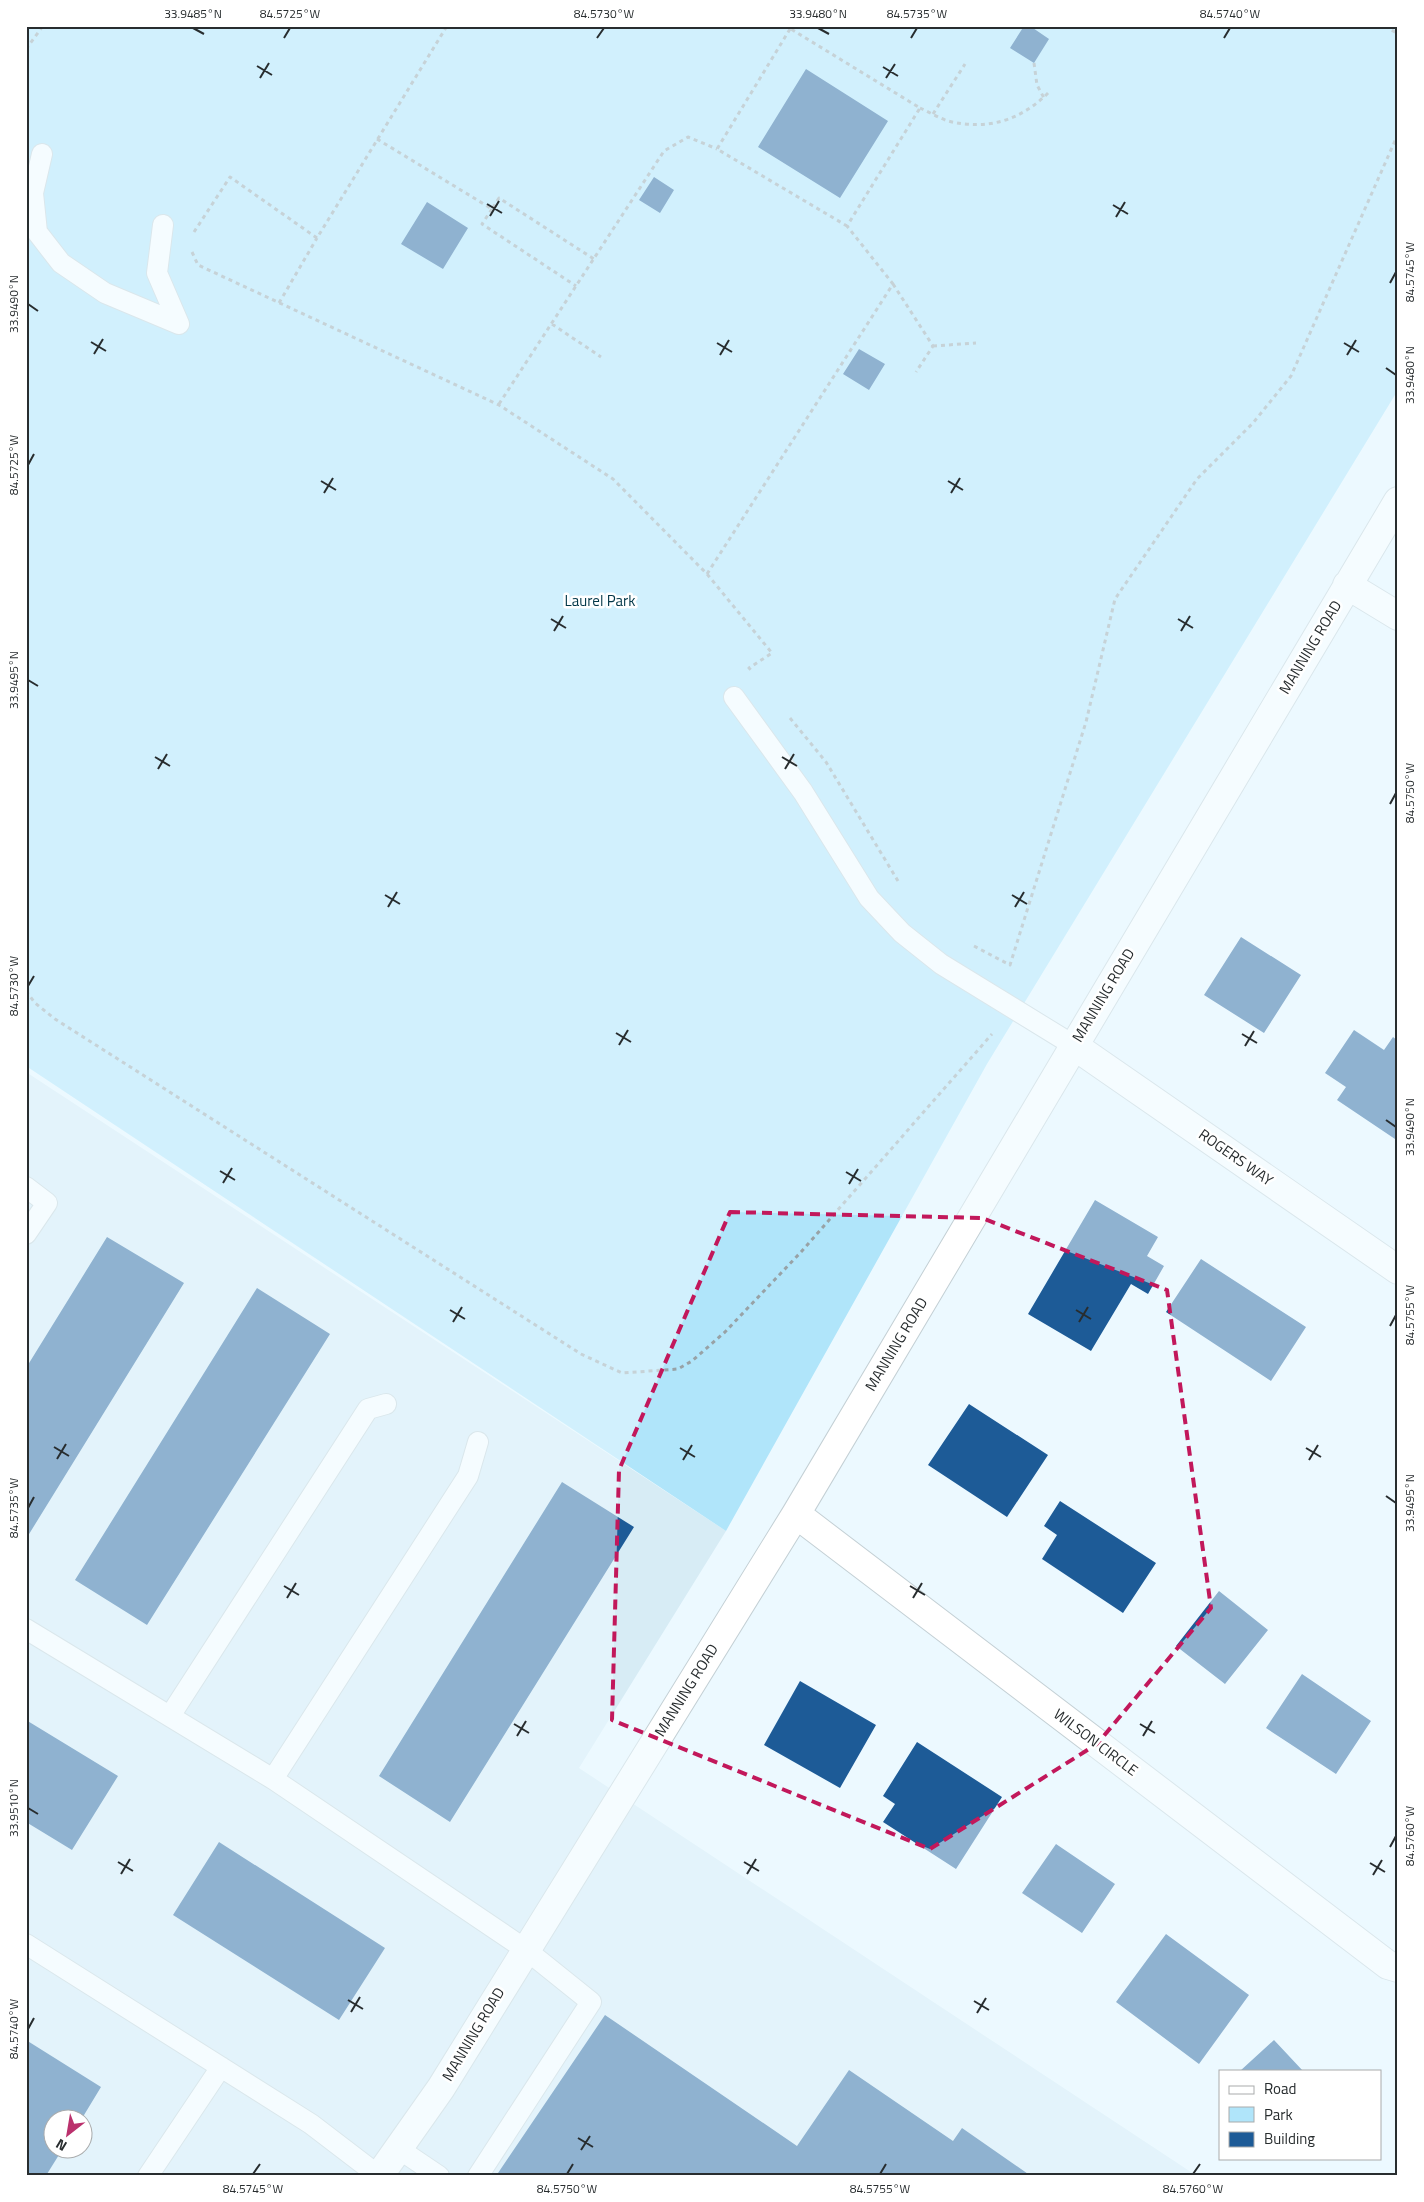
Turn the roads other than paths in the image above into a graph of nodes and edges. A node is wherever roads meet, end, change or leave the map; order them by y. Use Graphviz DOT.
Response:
graph roads {
  1 [pos="42,154"];
  2 [pos="163,225"];
  3 [pos="1398,501"];
  4 [pos="1347,586"];
  5 [pos="1398,616"];
  6 [pos="734,697"];
  7 [pos="1073,1044"];
  8 [pos="26,1187"];
  9 [pos="26,1234"];
  10 [pos="1398,1270"];
  11 [pos="386,1404"];
  12 [pos="478,1442"];
  13 [pos="796,1514"];
  14 [pos="26,1629"];
  15 [pos="170,1716"];
  16 [pos="273,1779"];
  17 [pos="26,1944"];
  18 [pos="525,1949"];
  19 [pos="1398,1968"];
  20 [pos="222,2067"];
  21 [pos="399,2149"];
  22 [pos="148,2176"];
  23 [pos="379,2176"];
  24 [pos="438,2176"];
  25 [pos="478,2176"];
  1 -- 2 [label="lane"];
  3 -- 4 [label="street, MANNING ROAD"];
  4 -- 5 [label="street"];
  4 -- 7 [label="street, MANNING ROAD"];
  6 -- 7 [label="lane"];
  7 -- 10 [label="street, ROGERS WAY"];
  7 -- 13 [label="street, MANNING ROAD"];
  8 -- 9 [label="lane"];
  11 -- 15 [label="lane"];
  12 -- 16 [label="lane"];
  13 -- 18 [label="street, MANNING ROAD"];
  13 -- 19 [label="street, WILSON CIRCLE"];
  14 -- 15 [label="lane"];
  15 -- 16 [label="lane"];
  16 -- 18 [label="lane"];
  17 -- 20 [label="lane"];
  18 -- 21 [label="street, MANNING ROAD"];
  18 -- 25 [label="lane"];
  20 -- 22 [label="lane"];
  20 -- 23 [label="lane"];
  21 -- 23 [label="street, MANNING ROAD"];
  21 -- 24 [label="lane"];
}
